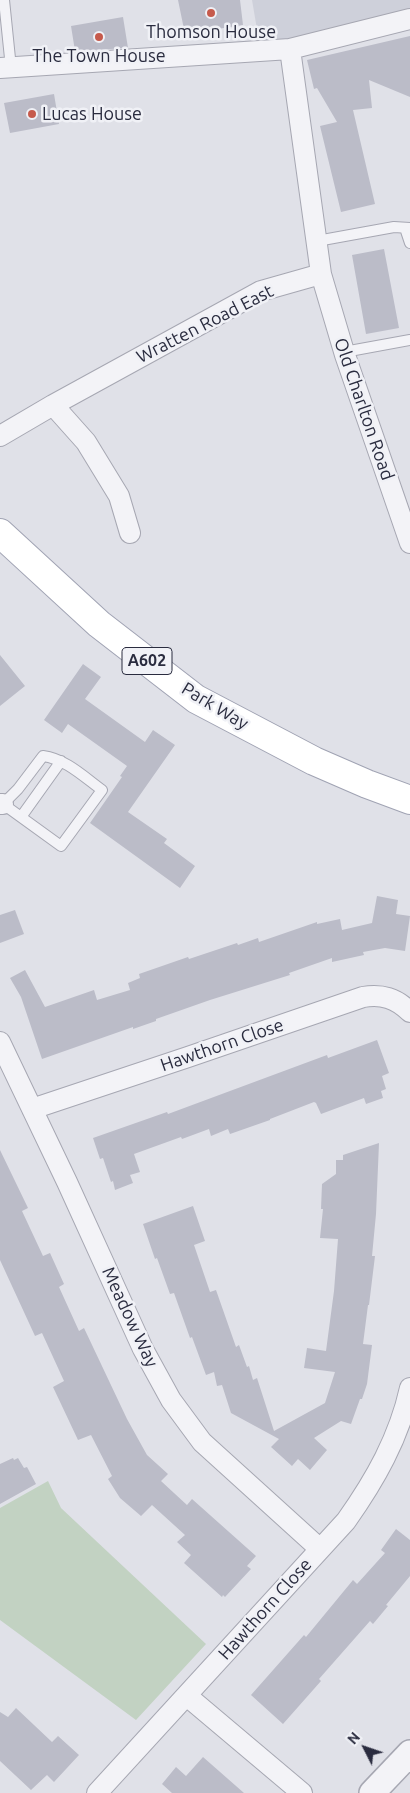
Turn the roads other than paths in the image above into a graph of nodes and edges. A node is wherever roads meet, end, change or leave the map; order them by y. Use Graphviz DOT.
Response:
graph roads {
  1 [pos="4,0"];
  2 [pos="410,19"];
  3 [pos="290,49"];
  4 [pos="5,68"];
  5 [pos="408,228"];
  6 [pos="317,241"];
  7 [pos="410,243"];
  8 [pos="321,274"];
  9 [pos="410,340"];
  10 [pos="344,352"];
  11 [pos="53,405"];
  12 [pos="0,436"];
  13 [pos="0,533"];
  14 [pos="130,533"];
  15 [pos="410,543"];
  16 [pos="61,761"];
  17 [pos="410,800"];
  18 [pos="1,804"];
  19 [pos="21,817"];
  20 [pos="410,1012"];
  21 [pos="0,1042"];
  22 [pos="32,1109"];
  23 [pos="410,1388"];
  24 [pos="320,1549"];
  25 [pos="187,1696"];
  26 [pos="410,1753"];
  27 [pos="97,1793"];
  28 [pos="302,1793"];
  29 [pos="372,1793"];
  1 -- 4 [label="lane"];
  2 -- 3 [label="street"];
  3 -- 4 [label="street"];
  3 -- 6 [label="street"];
  5 -- 6 [label="lane"];
  5 -- 7 [label="lane"];
  6 -- 8 [label="street"];
  8 -- 10 [label="street, Old Charlton Road"];
  8 -- 11 [label="street, Wratten Road East"];
  9 -- 10 [label="lane"];
  10 -- 15 [label="street, Old Charlton Road"];
  11 -- 12 [label="street, Wratten Road East"];
  11 -- 14 [label="street"];
  13 -- 17 [label="main road, Park Way / A602"];
  16 -- 18 [label="lane"];
  16 -- 19 [label="lane"];
  16 -- 19 [label="lane"];
  18 -- 19 [label="lane"];
  20 -- 22 [label="street, Hawthorn Close"];
  21 -- 22 [label="street, Meadow Way"];
  22 -- 24 [label="street, Meadow Way"];
  23 -- 24 [label="street, Hawthorn Close"];
  24 -- 25 [label="street, Hawthorn Close"];
  25 -- 27 [label="street, Hawthorn Close"];
  25 -- 28 [label="street"];
  26 -- 29 [label="street"];
}
